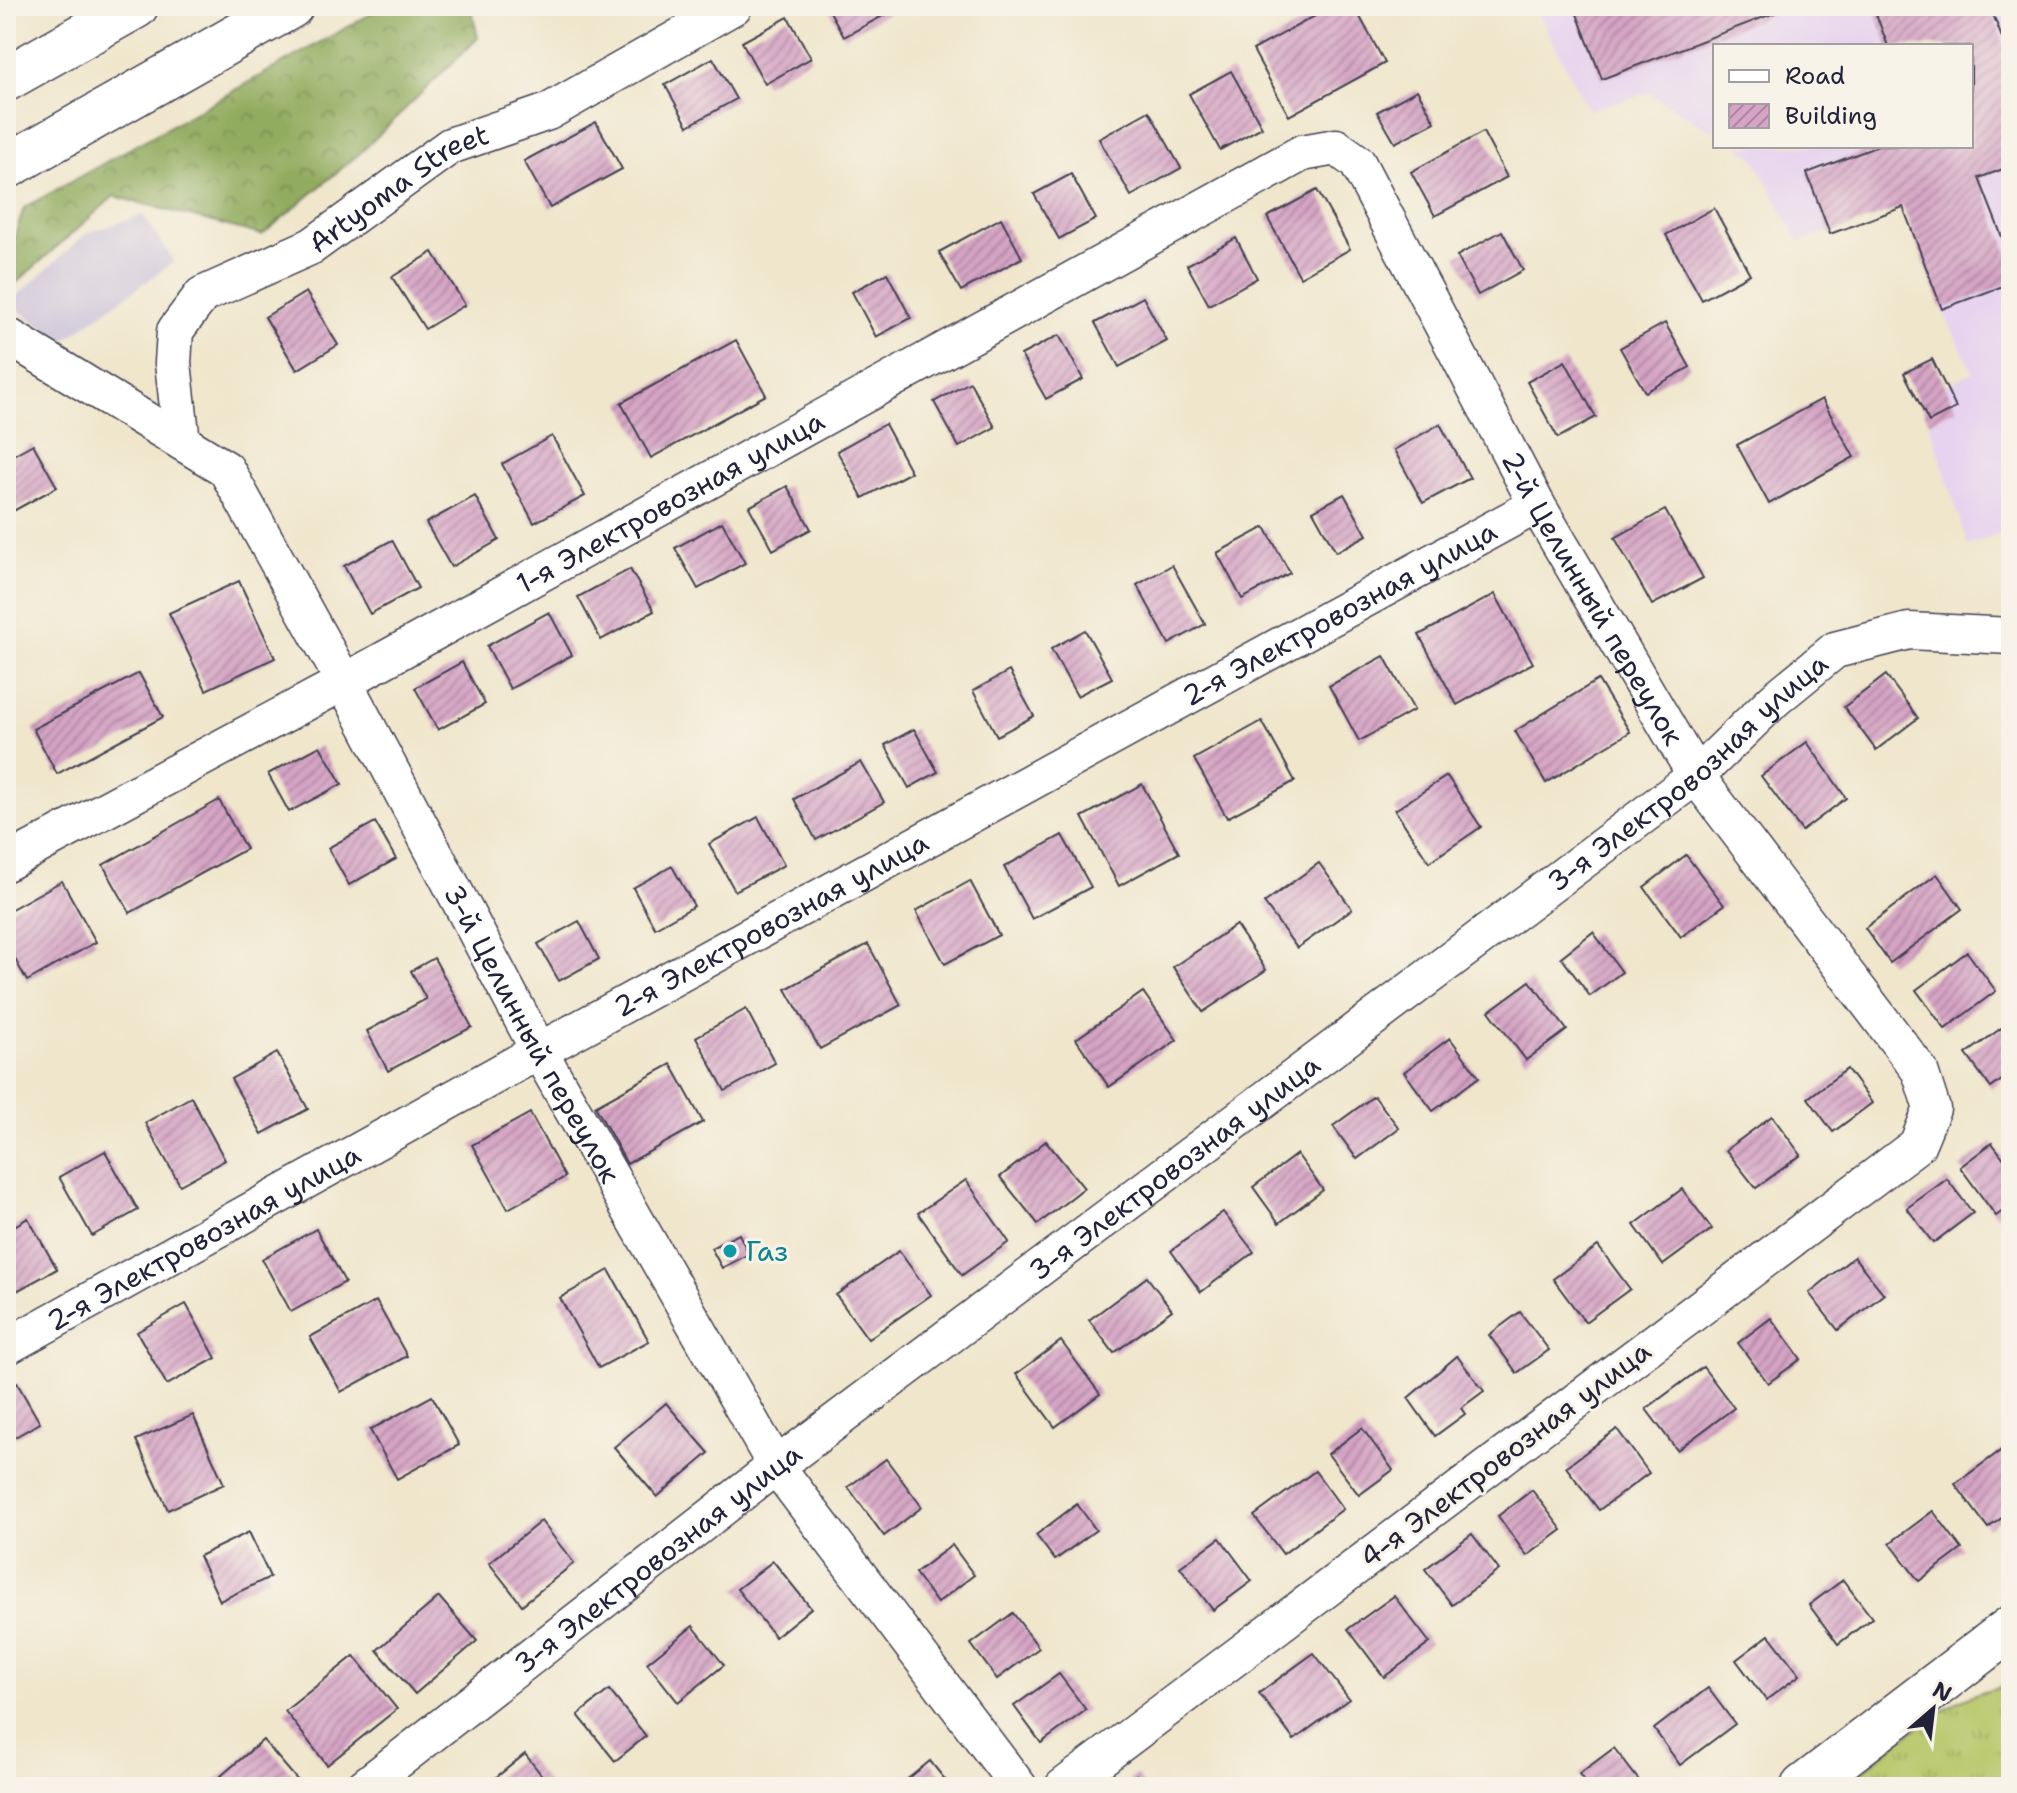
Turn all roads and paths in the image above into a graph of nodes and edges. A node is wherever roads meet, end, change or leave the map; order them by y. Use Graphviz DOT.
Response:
graph roads {
  1 [pos="136,6"];
  2 [pos="291,6"];
  3 [pos="734,6"];
  4 [pos="6,79"];
  5 [pos="1336,147"];
  6 [pos="6,167"];
  7 [pos="6,335"];
  8 [pos="182,442"];
  9 [pos="1537,505"];
  10 [pos="2011,636"];
  11 [pos="344,682"];
  12 [pos="1696,776"];
  13 [pos="6,863"];
  14 [pos="539,1051"];
  15 [pos="1932,1109"];
  16 [pos="6,1347"];
  17 [pos="776,1466"];
  18 [pos="2004,1641"];
  19 [pos="364,1787"];
  20 [pos="1019,1787"];
  21 [pos="1063,1787"];
  22 [pos="1803,1787"];
  1 -- 4 [label="main road"];
  2 -- 6 [label="main road"];
  3 -- 8 [label="street, Artyoma Street"];
  5 -- 9 [label="street, 2-й Целинный переулок"];
  5 -- 11 [label="street, 1-я Электровозная улица"];
  7 -- 8 [label="street, 3-й Целинный переулок"];
  8 -- 11 [label="street, 3-й Целинный переулок"];
  9 -- 12 [label="street, 2-й Целинный переулок"];
  9 -- 14 [label="street, 2-я Электровозная улица"];
  10 -- 12 [label="street, 3-я Электровозная улица"];
  11 -- 13 [label="street, 1-я Электровозная улица"];
  11 -- 14 [label="street, 3-й Целинный переулок"];
  12 -- 15 [label="street, 2-й Целинный переулок"];
  12 -- 17 [label="street, 3-я Электровозная улица"];
  14 -- 16 [label="street, 2-я Электровозная улица"];
  14 -- 17 [label="street, 3-й Целинный переулок"];
  15 -- 21 [label="street, 4-я Электровозная улица"];
  17 -- 19 [label="street, 3-я Электровозная улица"];
  17 -- 20 [label="street, 3-й Целинный переулок"];
  18 -- 22 [label="main road"];
}
